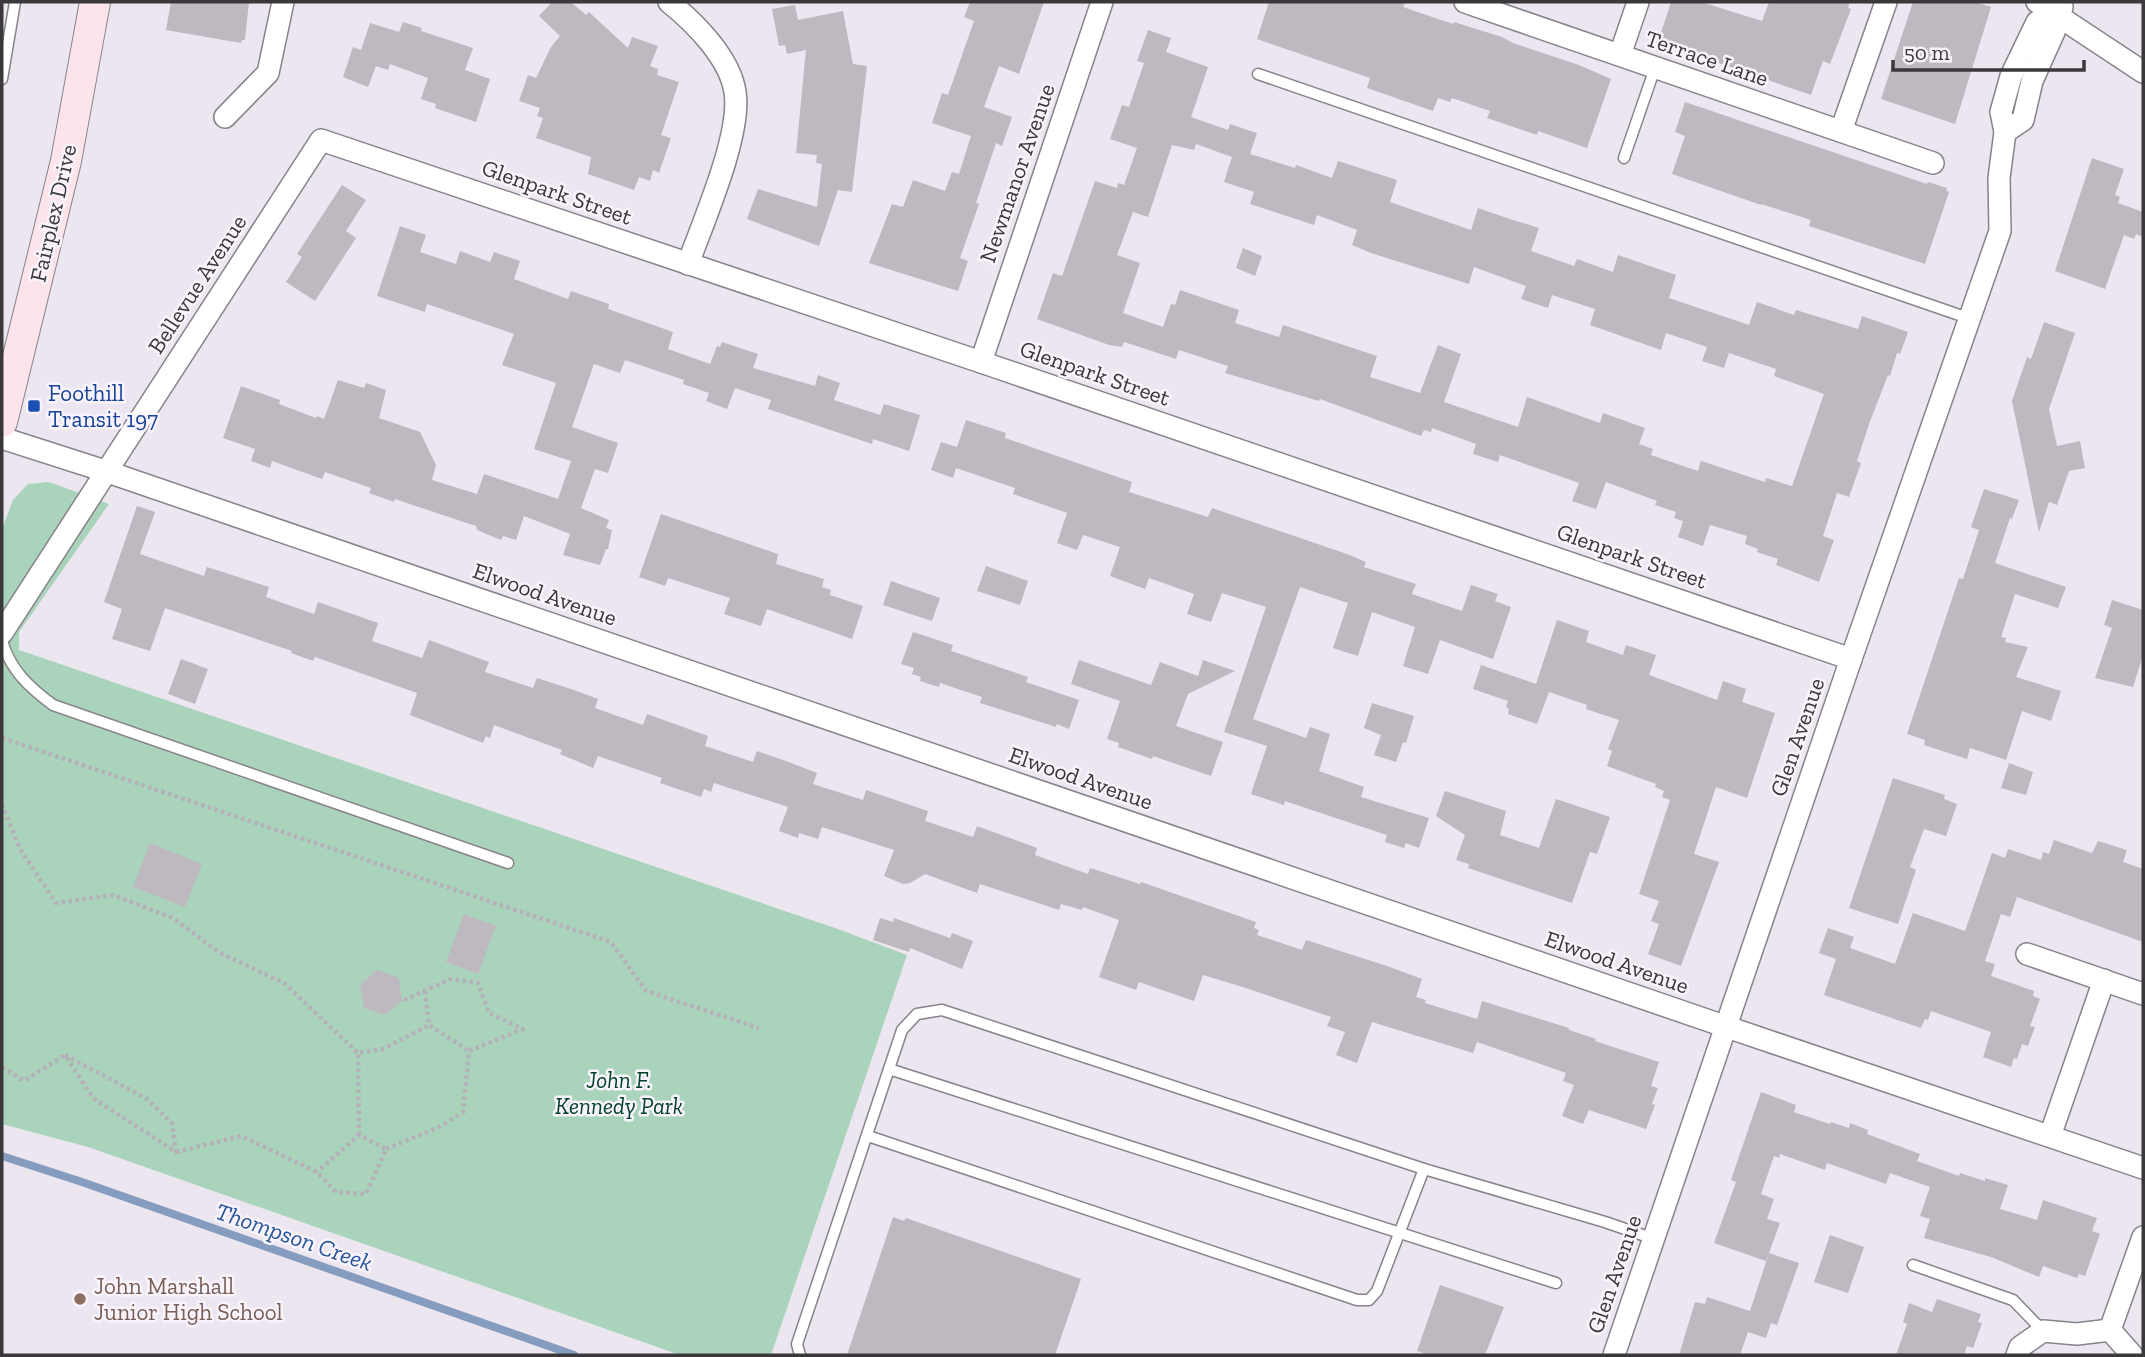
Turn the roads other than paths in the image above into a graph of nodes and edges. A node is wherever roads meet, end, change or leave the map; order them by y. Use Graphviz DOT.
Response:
graph roads {
  1 [pos="15,2"];
  2 [pos="95,2"];
  3 [pos="283,2"];
  4 [pos="669,2"];
  5 [pos="1102,2"];
  6 [pos="1465,2"];
  7 [pos="1638,2"];
  8 [pos="1886,2"];
  9 [pos="2037,2"];
  10 [pos="2062,8"];
  11 [pos="1620,55"];
  12 [pos="1655,68"];
  13 [pos="2143,72"];
  14 [pos="1258,75"];
  15 [pos="2,79"];
  16 [pos="225,117"];
  17 [pos="1841,131"];
  18 [pos="321,140"];
  19 [pos="1624,158"];
  20 [pos="1933,163"];
  21 [pos="688,264"];
  22 [pos="1971,319"];
  23 [pos="981,362"];
  24 [pos="2,422"];
  25 [pos="2,438"];
  26 [pos="108,471"];
  27 [pos="2,632"];
  28 [pos="2,642"];
  29 [pos="1851,659"];
  30 [pos="508,863"];
  31 [pos="2027,954"];
  32 [pos="2104,980"];
  33 [pos="2143,994"];
  34 [pos="1727,1027"];
  35 [pos="889,1069"];
  36 [pos="868,1136"];
  37 [pos="2050,1136"];
  38 [pos="2143,1168"];
  39 [pos="1424,1169"];
  40 [pos="1400,1235"];
  41 [pos="2143,1237"];
  42 [pos="1654,1239"];
  43 [pos="1913,1265"];
  44 [pos="1556,1283"];
  45 [pos="2110,1330"];
  46 [pos="2043,1331"];
  47 [pos="800,1355"];
  48 [pos="1614,1355"];
  49 [pos="2017,1355"];
  50 [pos="2132,1355"];
  1 -- 15 [label="lane"];
  2 -- 24 [label="main road, Fairplex Drive"];
  3 -- 16 [label="street"];
  4 -- 21 [label="street"];
  5 -- 23 [label="street, Newmanor Avenue"];
  6 -- 11 [label="street, Terrace Lane"];
  7 -- 11 [label="street"];
  8 -- 17 [label="street"];
  9 -- 10 [label="street"];
  10 -- 13 [label="street"];
  10 -- 22 [label="street, Glen Avenue"];
  11 -- 12 [label="street, Terrace Lane"];
  12 -- 17 [label="street, Terrace Lane"];
  12 -- 19 [label="lane"];
  14 -- 22 [label="lane"];
  17 -- 20 [label="street, Terrace Lane"];
  18 -- 21 [label="street, Glenpark Street"];
  18 -- 26 [label="street, Bellevue Avenue"];
  21 -- 23 [label="street, Glenpark Street"];
  22 -- 29 [label="street, Glen Avenue"];
  23 -- 29 [label="street, Glenpark Street"];
  25 -- 26 [label="street, Elwood Avenue"];
  26 -- 27 [label="street, Bellevue Avenue"];
  26 -- 34 [label="street, Elwood Avenue"];
  28 -- 30 [label="lane"];
  29 -- 34 [label="street, Glen Avenue"];
  31 -- 32 [label="street"];
  32 -- 33 [label="street"];
  32 -- 37 [label="street"];
  34 -- 37 [label="street, Elwood Avenue"];
  34 -- 42 [label="street, Glen Avenue"];
  35 -- 36 [label="lane"];
  35 -- 39 [label="lane"];
  35 -- 40 [label="lane"];
  36 -- 40 [label="lane"];
  36 -- 47 [label="lane"];
  37 -- 38 [label="street, Elwood Avenue"];
  39 -- 40 [label="lane"];
  39 -- 42 [label="lane"];
  40 -- 44 [label="lane"];
  41 -- 45 [label="street"];
  42 -- 48 [label="street, Glen Avenue"];
  43 -- 46 [label="lane"];
  45 -- 46 [label="street"];
  45 -- 50 [label="street"];
  46 -- 49 [label="street"];
}
